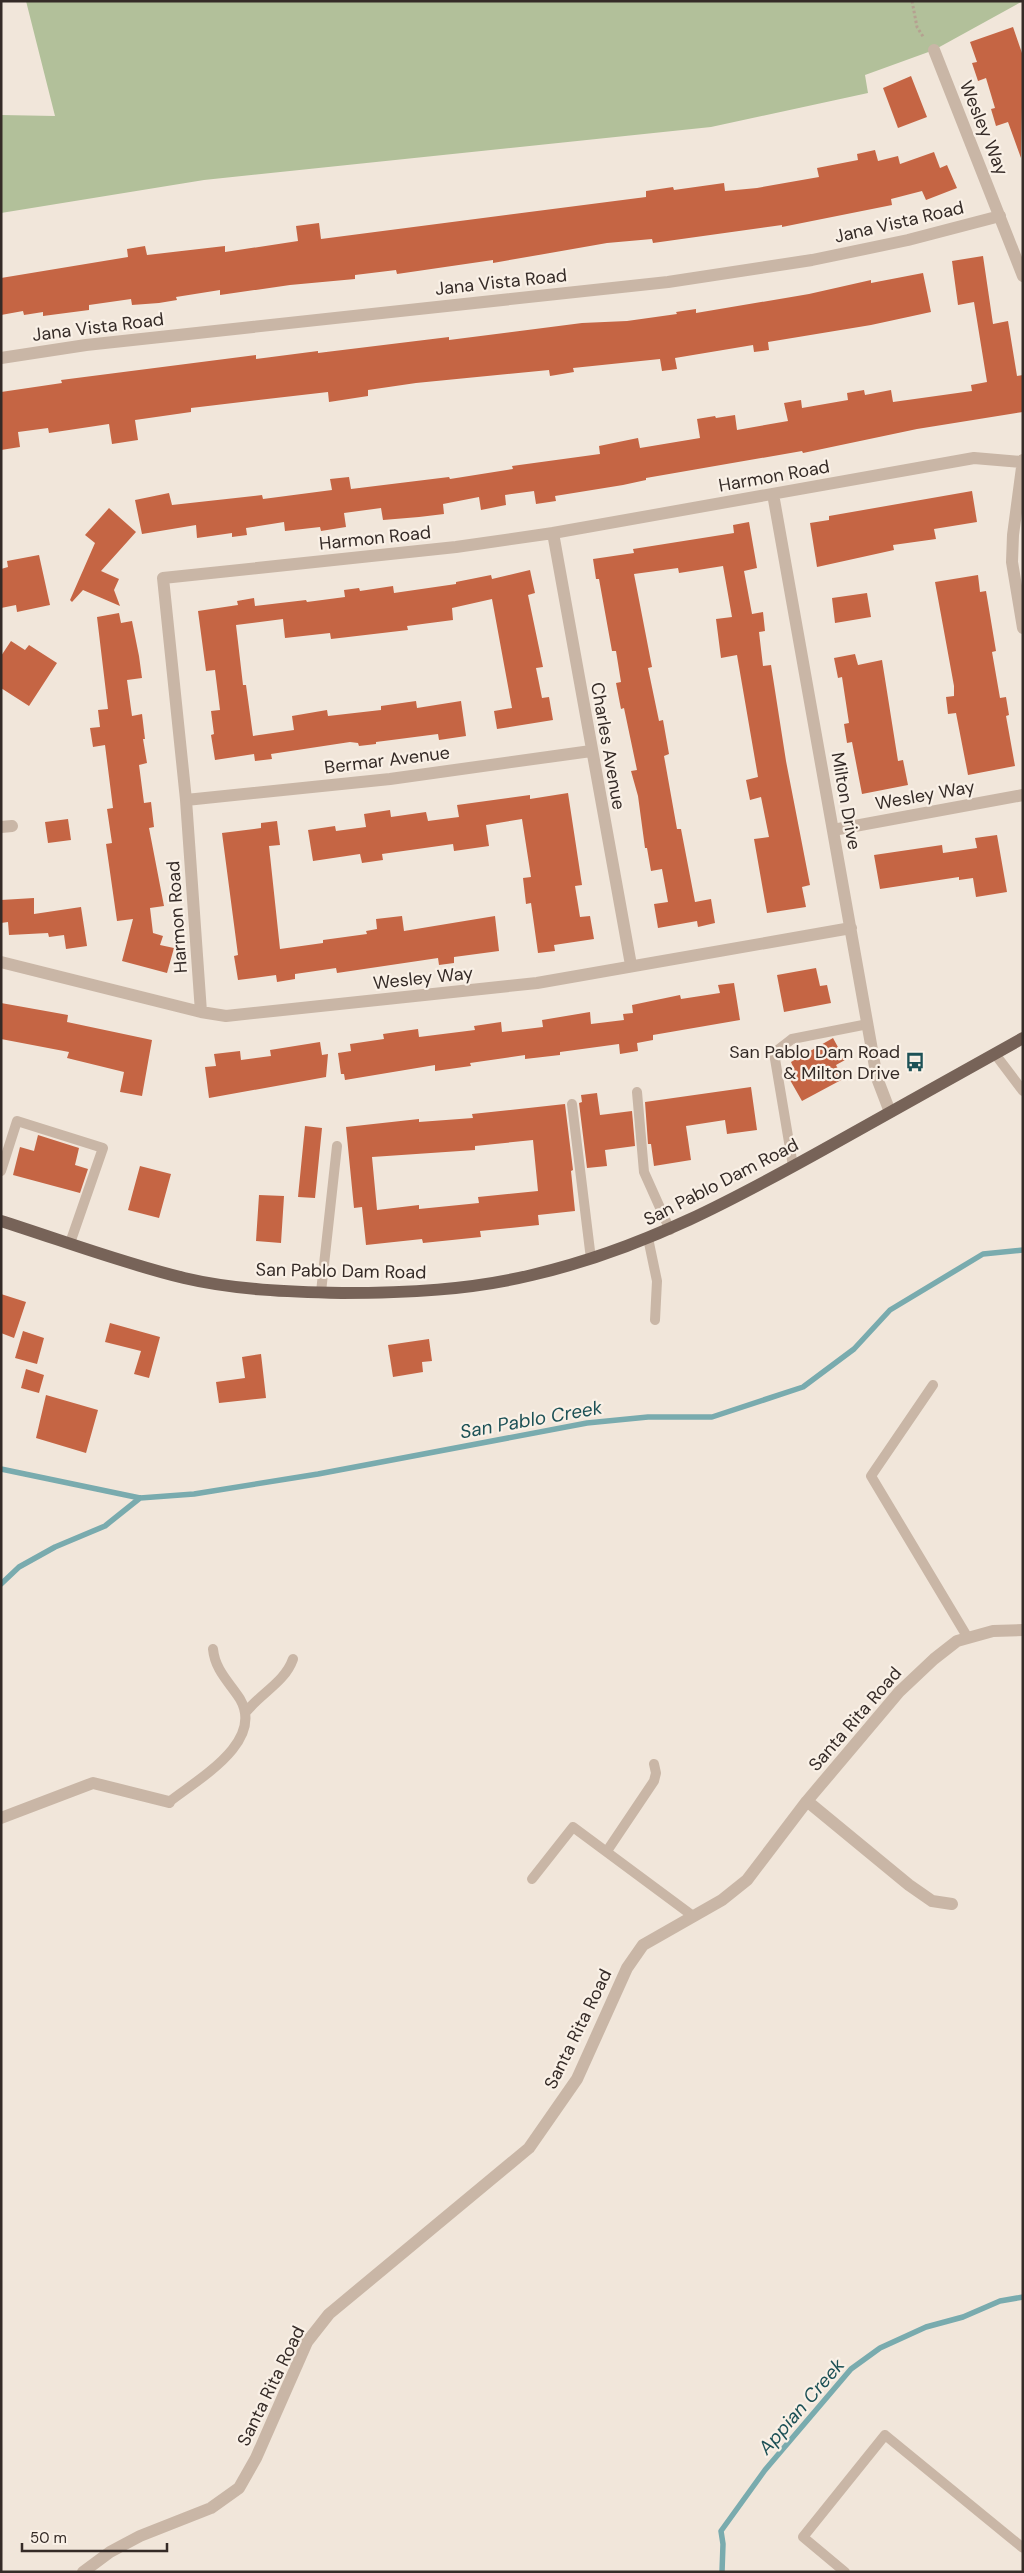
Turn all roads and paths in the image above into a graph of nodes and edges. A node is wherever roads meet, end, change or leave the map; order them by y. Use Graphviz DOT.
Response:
graph roads {
  1 [pos="912,1"];
  2 [pos="917,28"];
  3 [pos="934,50"];
  4 [pos="1000,216"];
  5 [pos="1023,276"];
  6 [pos="1,358"];
  7 [pos="1022,461"];
  8 [pos="773,494"];
  9 [pos="553,533"];
  10 [pos="1023,628"];
  11 [pos="591,751"];
  12 [pos="1023,794"];
  13 [pos="186,800"];
  14 [pos="833,830"];
  15 [pos="851,928"];
  16 [pos="1,962"];
  17 [pos="631,965"];
  18 [pos="202,1012"];
  19 [pos="868,1024"];
  20 [pos="1023,1038"];
  21 [pos="995,1054"];
  22 [pos="1023,1091"];
  23 [pos="637,1092"];
  24 [pos="572,1104"];
  25 [pos="890,1112"];
  26 [pos="337,1146"];
  27 [pos="793,1166"];
  28 [pos="1,1171"];
  29 [pos="1,1221"];
  30 [pos="670,1230"];
  31 [pos="648,1238"];
  32 [pos="70,1243"];
  33 [pos="591,1259"];
  34 [pos="321,1292"];
  35 [pos="655,1320"];
  36 [pos="933,1385"];
  37 [pos="1023,1630"];
  38 [pos="968,1638"];
  39 [pos="213,1649"];
  40 [pos="293,1659"];
  41 [pos="246,1712"];
  42 [pos="654,1764"];
  43 [pos="807,1801"];
  44 [pos="169,1802"];
  45 [pos="1,1818"];
  46 [pos="607,1851"];
  47 [pos="532,1879"];
  48 [pos="952,1904"];
  49 [pos="693,1916"];
  50 [pos="1023,2548"];
  51 [pos="82,2572"];
  52 [pos="845,2572"];
  1 -- 2 [label="path"];
  3 -- 4 [label="street, Wesley Way"];
  4 -- 5 [label="street, Wesley Way"];
  4 -- 6 [label="street, Jana Vista Road"];
  7 -- 8 [label="street, Harmon Road"];
  7 -- 10 [label="street"];
  8 -- 9 [label="street, Harmon Road"];
  8 -- 14 [label="street, Milton Drive"];
  9 -- 11 [label="street, Charles Avenue"];
  9 -- 13 [label="street, Harmon Road"];
  11 -- 13 [label="street, Bermar Avenue"];
  11 -- 17 [label="street, Charles Avenue"];
  12 -- 14 [label="street, Wesley Way"];
  13 -- 18 [label="street, Harmon Road"];
  14 -- 15 [label="street, Milton Drive"];
  15 -- 17 [label="street, Wesley Way"];
  15 -- 19 [label="street, Milton Drive"];
  16 -- 18 [label="street, Wesley Way"];
  17 -- 18 [label="street, Wesley Way"];
  19 -- 25 [label="street, Milton Drive"];
  19 -- 27 [label="lane"];
  20 -- 21 [label="main road, San Pablo Dam Road"];
  21 -- 22 [label="lane"];
  21 -- 25 [label="main road, San Pablo Dam Road"];
  23 -- 30 [label="lane"];
  24 -- 33 [label="lane"];
  25 -- 27 [label="main road, San Pablo Dam Road"];
  26 -- 34 [label="lane"];
  27 -- 30 [label="main road, San Pablo Dam Road"];
  28 -- 32 [label="lane"];
  29 -- 32 [label="main road, San Pablo Dam Road"];
  30 -- 31 [label="main road, San Pablo Dam Road"];
  31 -- 33 [label="main road, San Pablo Dam Road"];
  31 -- 35 [label="lane"];
  32 -- 34 [label="main road, San Pablo Dam Road"];
  33 -- 34 [label="main road, San Pablo Dam Road"];
  36 -- 38 [label="lane"];
  37 -- 38 [label="street, Santa Rita Road"];
  38 -- 43 [label="street, Santa Rita Road"];
  39 -- 41 [label="lane"];
  40 -- 41 [label="lane"];
  41 -- 44 [label="lane"];
  42 -- 46 [label="lane"];
  43 -- 48 [label="street"];
  43 -- 49 [label="street, Santa Rita Road"];
  44 -- 45 [label="street"];
  46 -- 47 [label="lane"];
  46 -- 49 [label="lane"];
  49 -- 51 [label="street, Santa Rita Road"];
  50 -- 52 [label="lane"];
}
